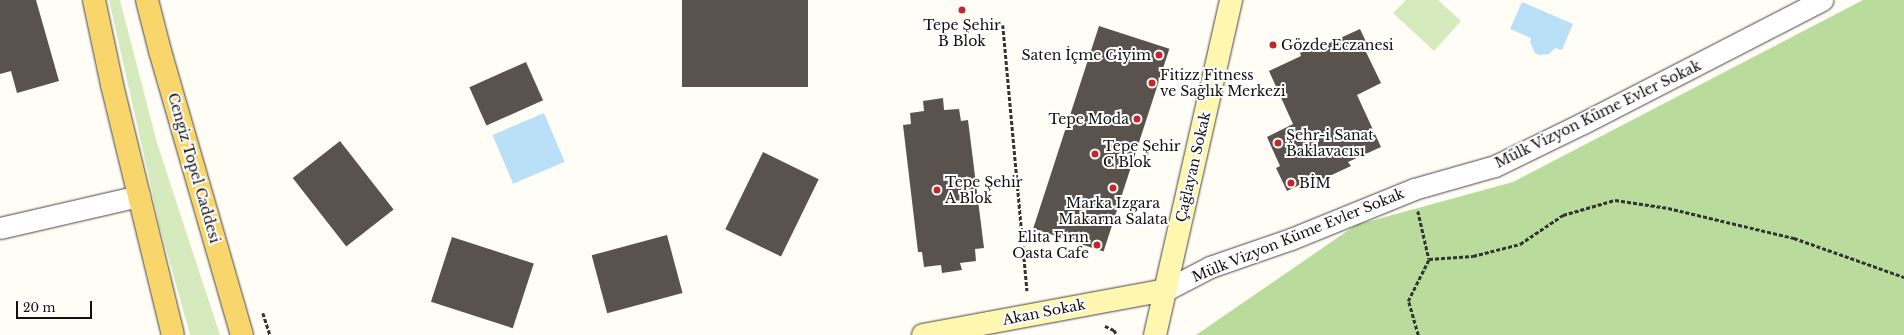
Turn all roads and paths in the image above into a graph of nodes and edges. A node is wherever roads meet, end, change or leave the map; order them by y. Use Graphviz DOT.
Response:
graph roads {
  1 [pos="94,0"];
  2 [pos="147,0"];
  3 [pos="1231,0"];
  4 [pos="1822,0"];
  5 [pos="1003,25"];
  6 [pos="1414,189"];
  7 [pos="139,196"];
  8 [pos="0,228"];
  9 [pos="1429,259"];
  10 [pos="1904,277"];
  11 [pos="1166,290"];
  12 [pos="1027,292"];
  13 [pos="172,335"];
  14 [pos="242,335"];
  15 [pos="923,335"];
  16 [pos="1156,335"];
  17 [pos="1418,335"];
  1 -- 7 [label="main road"];
  2 -- 14 [label="main road, Cengiz Topel Caddesi"];
  3 -- 11 [label="street, Çağlayan Sokak"];
  4 -- 6 [label="street, Mülk Vizyon Küme Evler Sokak"];
  5 -- 12 [label="path"];
  6 -- 9 [label="path"];
  6 -- 11 [label="street, Mülk Vizyon Küme Evler Sokak"];
  7 -- 8 [label="street"];
  7 -- 13 [label="main road"];
  9 -- 10 [label="path"];
  9 -- 17 [label="path"];
  11 -- 15 [label="street, Akan Sokak"];
  11 -- 16 [label="street, Çağlayan Sokak"];
}
